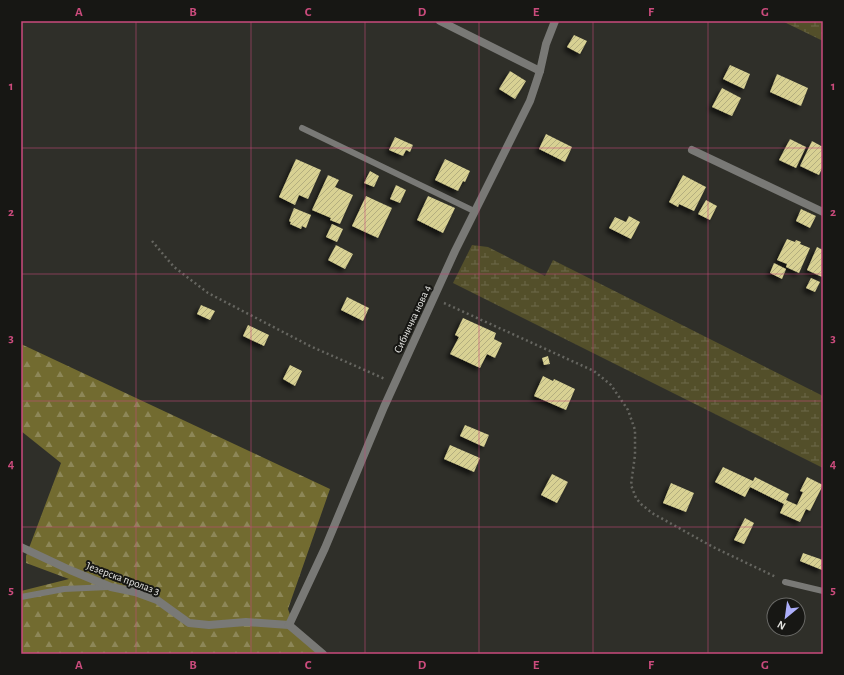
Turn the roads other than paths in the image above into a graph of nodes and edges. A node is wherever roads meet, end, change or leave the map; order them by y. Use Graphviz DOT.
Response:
graph roads {
  1 [pos="440,21"];
  2 [pos="555,21"];
  3 [pos="540,71"];
  4 [pos="302,128"];
  5 [pos="692,150"];
  6 [pos="474,211"];
  7 [pos="823,212"];
  8 [pos="21,547"];
  9 [pos="785,582"];
  10 [pos="111,587"];
  11 [pos="823,591"];
  12 [pos="21,597"];
  13 [pos="289,625"];
  14 [pos="322,654"];
  1 -- 3 [label="street"];
  2 -- 3 [label="street, Сибничка нова 4"];
  3 -- 6 [label="street, Сибничка нова 4"];
  4 -- 6 [label="lane"];
  5 -- 7 [label="street"];
  6 -- 13 [label="street, Сибничка нова 4"];
  8 -- 10 [label="street, Језерска пролаз 3"];
  9 -- 11 [label="lane"];
  10 -- 12 [label="lane"];
  10 -- 13 [label="street, Језерска пролаз 3"];
  13 -- 14 [label="street"];
}
